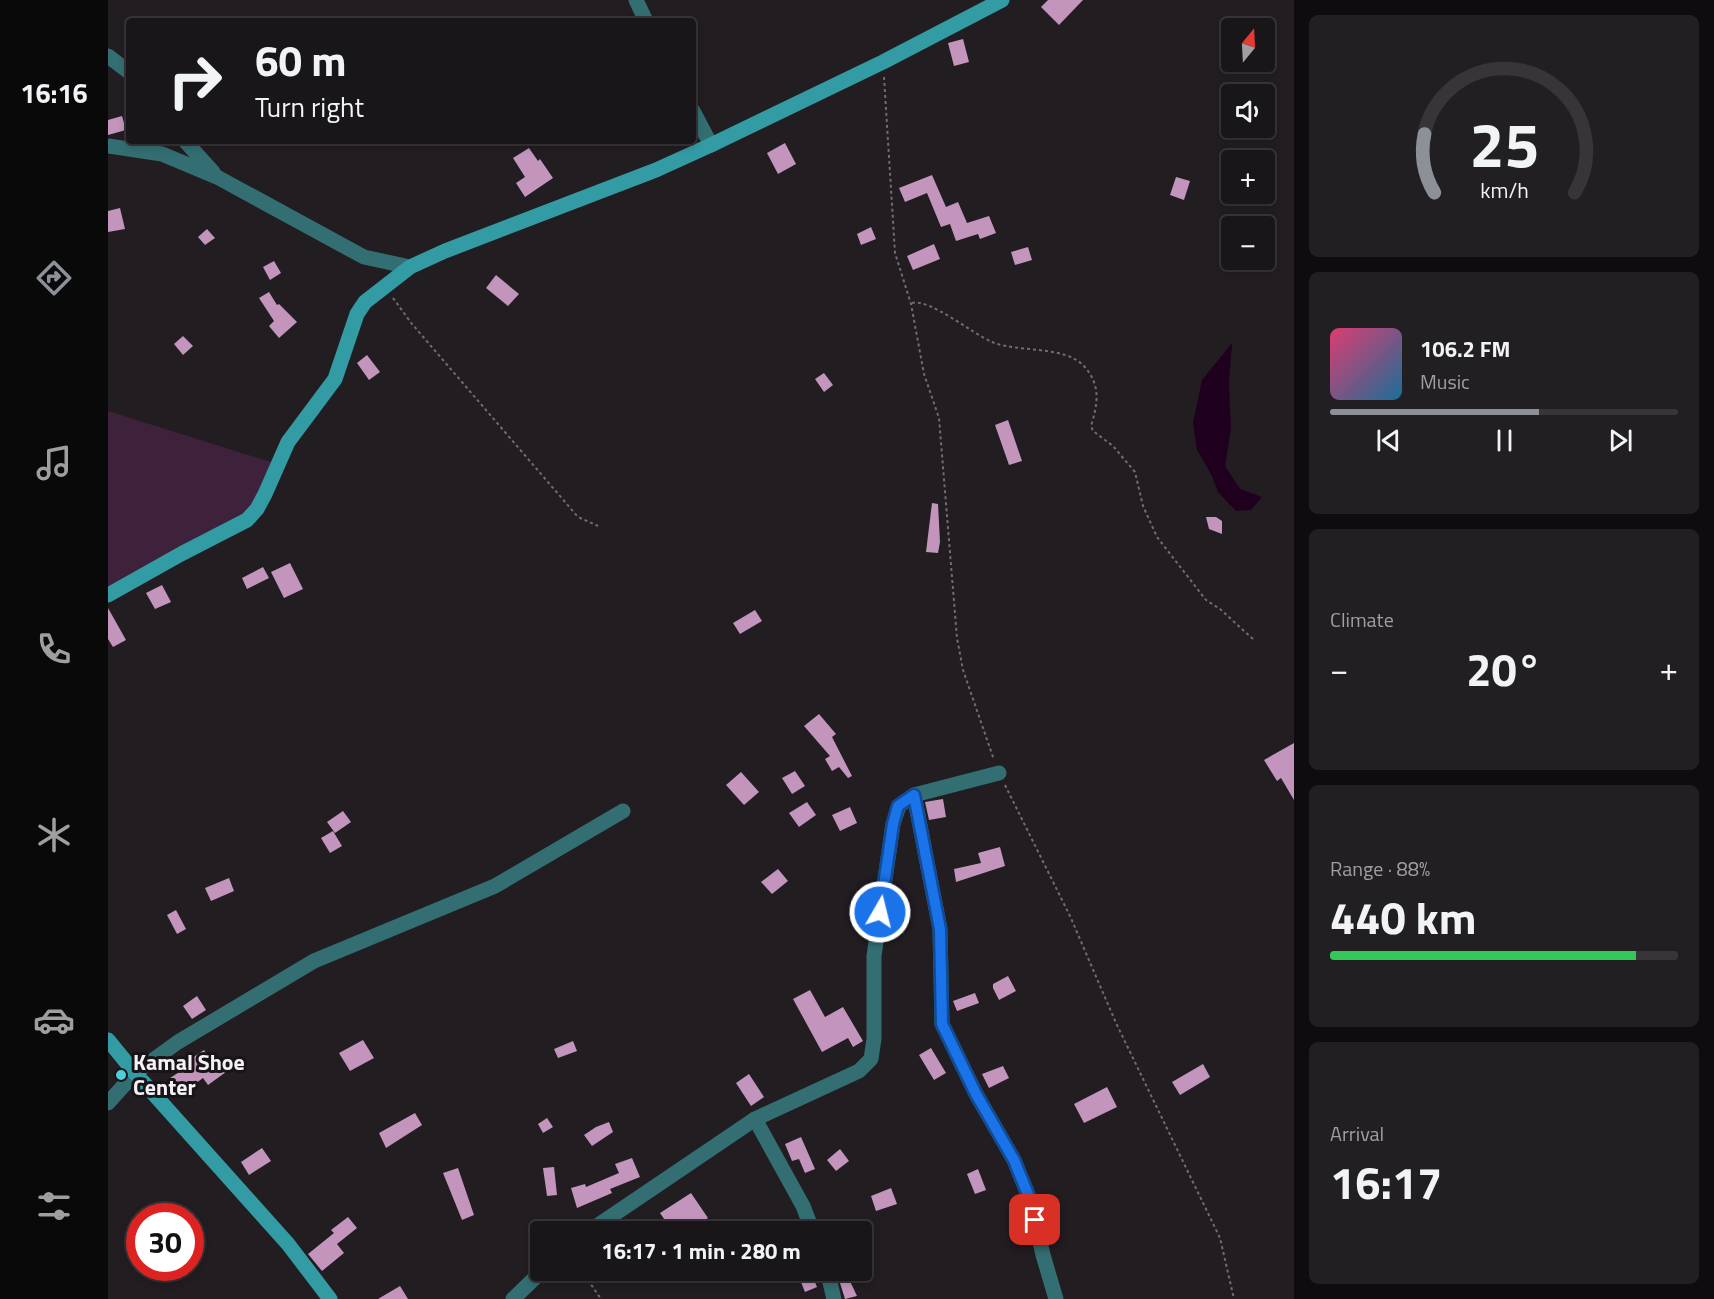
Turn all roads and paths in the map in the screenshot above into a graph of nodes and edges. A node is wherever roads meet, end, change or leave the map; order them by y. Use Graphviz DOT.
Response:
graph roads {
  1 [pos="636,0"];
  2 [pos="1002,0"];
  3 [pos="645,18"];
  4 [pos="108,56"];
  5 [pos="883,62"];
  6 [pos="126,70"];
  7 [pos="696,117"];
  8 [pos="187,144"];
  9 [pos="711,145"];
  10 [pos="108,146"];
  11 [pos="217,177"];
  12 [pos="411,267"];
  13 [pos="384,286"];
  14 [pos="911,304"];
  15 [pos="598,526"];
  16 [pos="108,595"];
  17 [pos="1254,640"];
  18 [pos="999,773"];
  19 [pos="914,795"];
  20 [pos="623,811"];
  21 [pos="108,1040"];
  22 [pos="135,1073"];
  23 [pos="108,1103"];
  24 [pos="754,1119"];
  25 [pos="604,1221"];
  26 [pos="809,1221"];
  27 [pos="532,1281"];
  28 [pos="589,1281"];
  29 [pos="830,1281"];
  30 [pos="330,1299"];
  31 [pos="513,1299"];
  32 [pos="601,1299"];
  33 [pos="834,1299"];
  34 [pos="1056,1299"];
  35 [pos="1234,1299"];
  1 -- 3 [label="street"];
  2 -- 5 [label="main road"];
  4 -- 6 [label="street"];
  5 -- 9 [label="main road"];
  5 -- 14 [label="path"];
  7 -- 9 [label="street"];
  8 -- 11 [label="street"];
  9 -- 12 [label="main road"];
  10 -- 11 [label="street"];
  11 -- 12 [label="street"];
  12 -- 13 [label="main road"];
  13 -- 15 [label="path"];
  13 -- 16 [label="main road"];
  14 -- 17 [label="path"];
  14 -- 18 [label="path"];
  18 -- 19 [label="street"];
  18 -- 35 [label="path"];
  19 -- 24 [label="street"];
  19 -- 34 [label="street"];
  20 -- 22 [label="street"];
  21 -- 22 [label="main road"];
  22 -- 23 [label="street"];
  22 -- 30 [label="main road"];
  24 -- 25 [label="street"];
  24 -- 26 [label="street"];
  27 -- 31 [label="street"];
  28 -- 32 [label="path"];
  29 -- 33 [label="street"];
}
